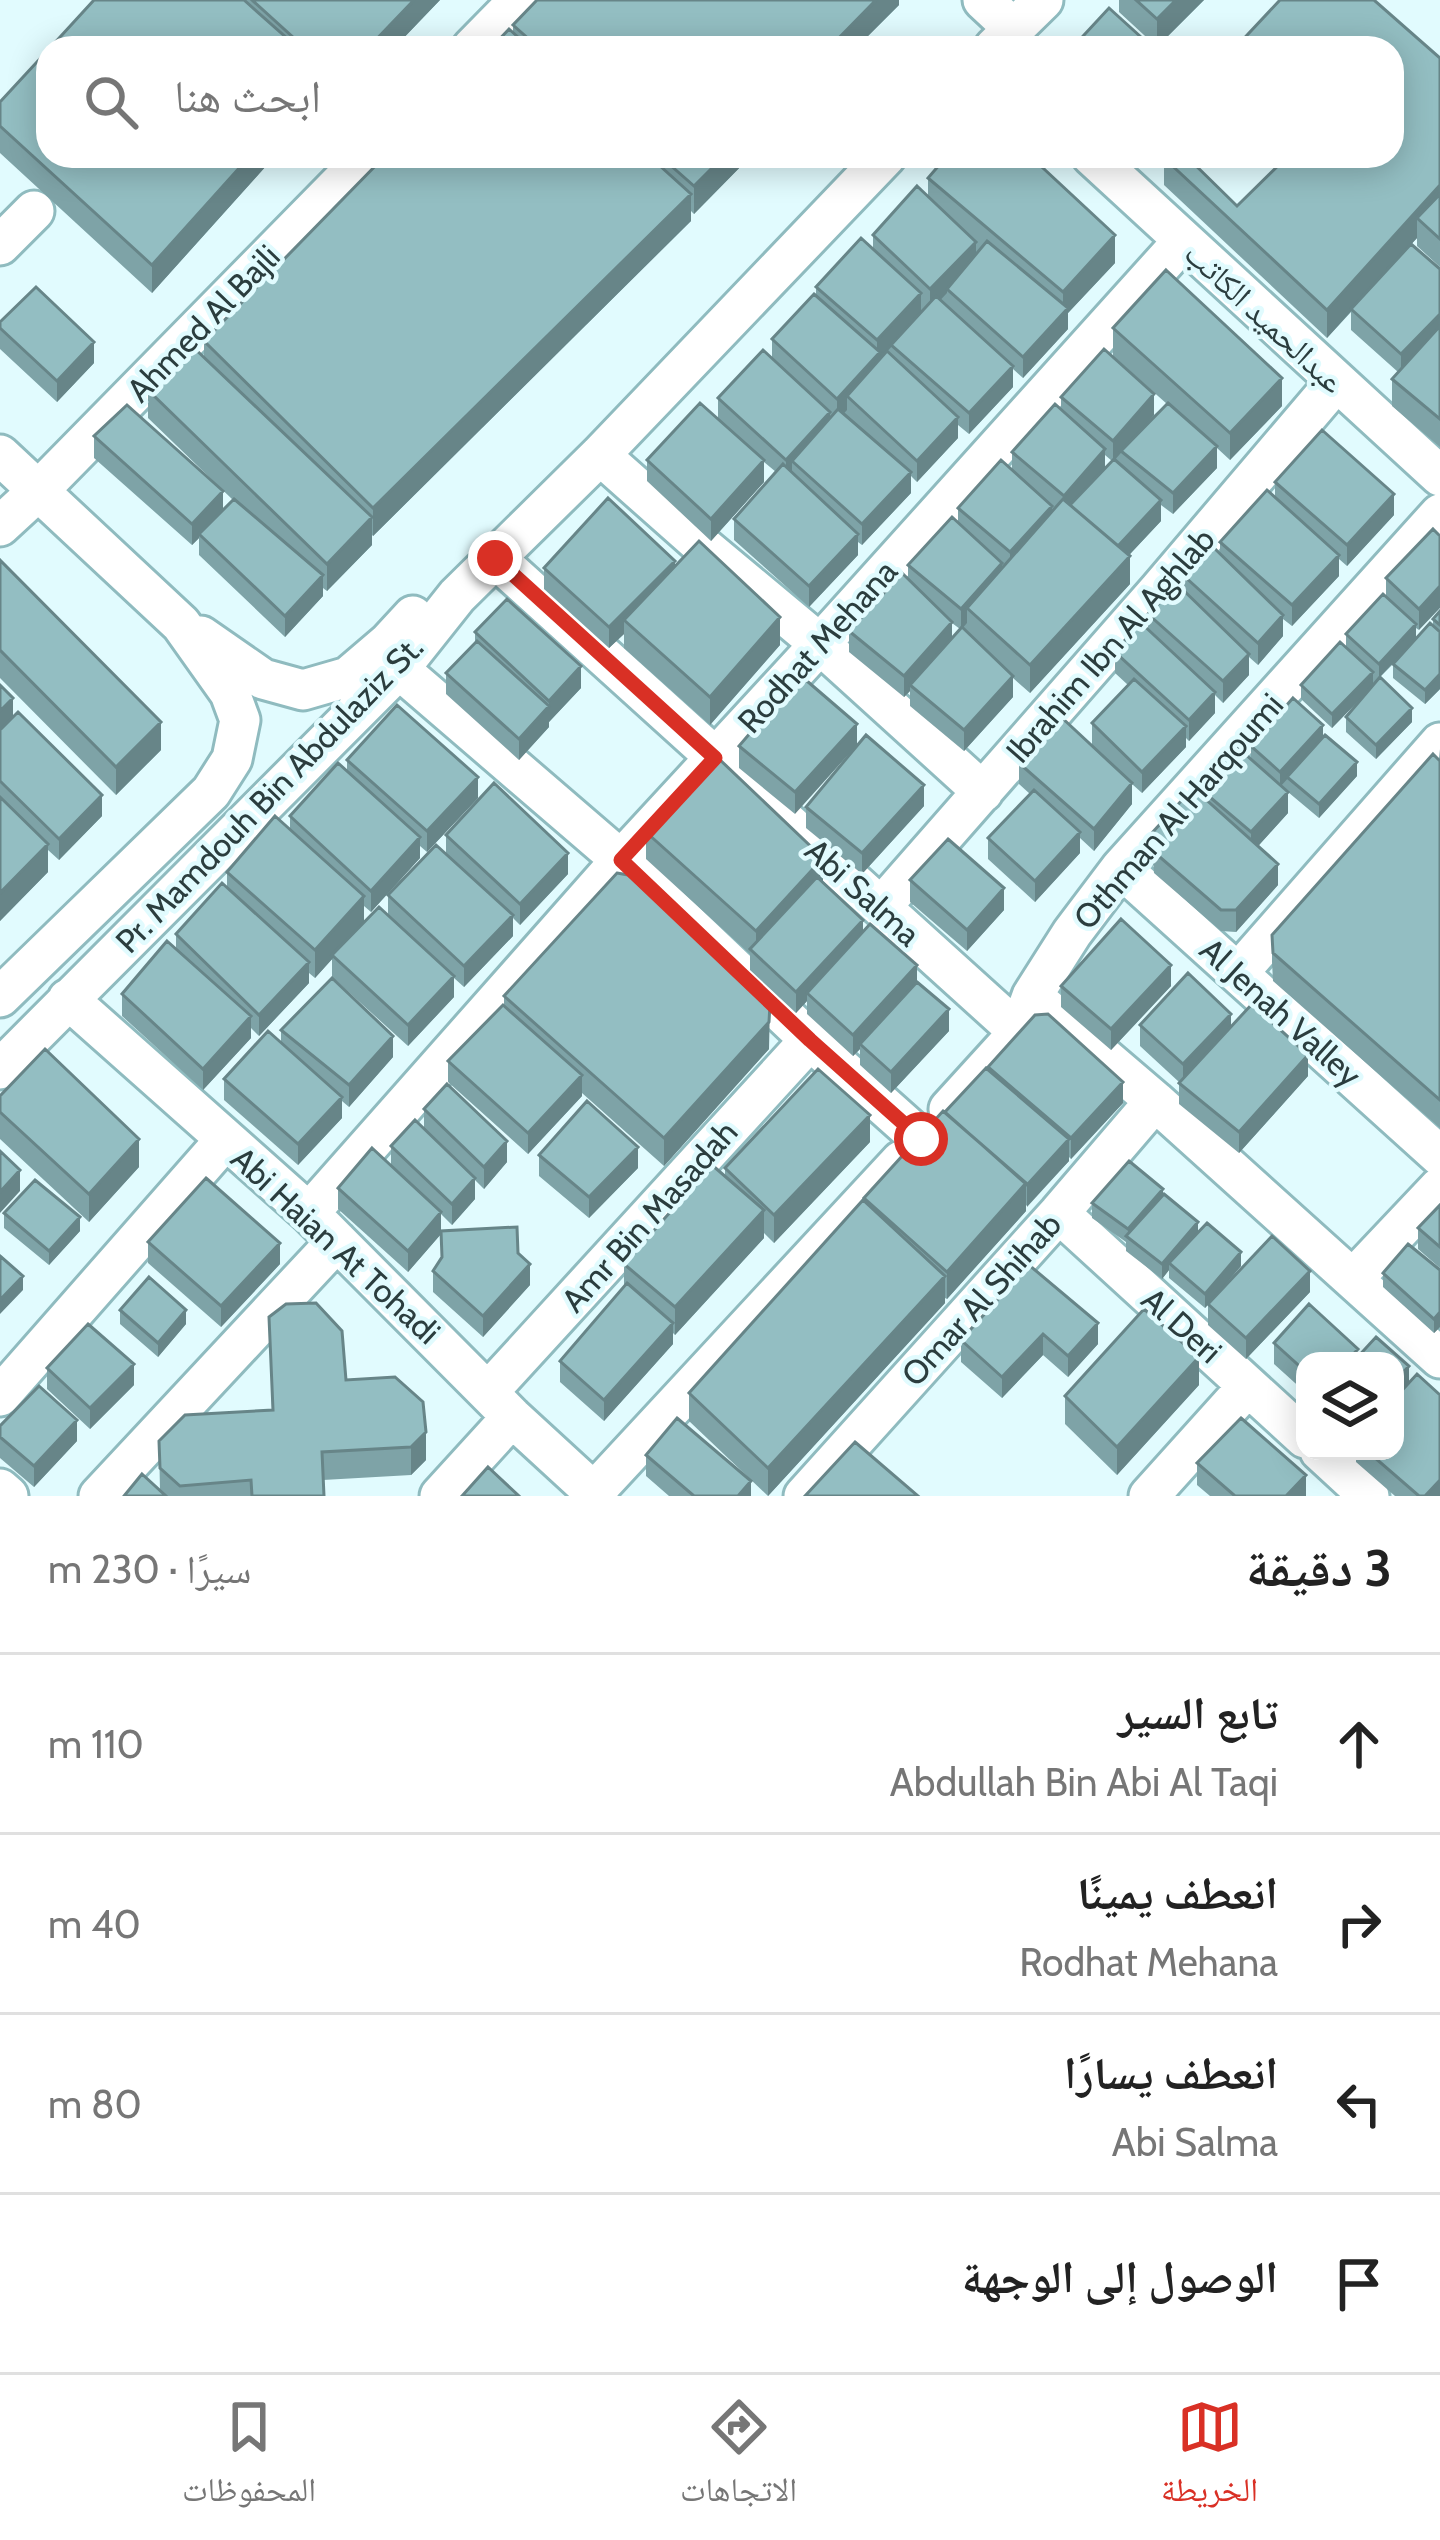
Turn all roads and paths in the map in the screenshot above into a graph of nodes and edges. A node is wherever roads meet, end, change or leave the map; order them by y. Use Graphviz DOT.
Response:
graph roads {
  1 [pos="520,0"];
  2 [pos="983,0"];
  3 [pos="1043,0"];
  4 [pos="484,36"];
  5 [pos="1003,36"];
  6 [pos="1006,36"];
  7 [pos="355,168"];
  8 [pos="875,168"];
  9 [pos="1105,168"];
  10 [pos="34,211"];
  11 [pos="1183,241"];
  12 [pos="0,245"];
  13 [pos="1336,382"];
  14 [pos="0,455"];
  15 [pos="600,455"];
  16 [pos="1440,476"];
  17 [pos="39,490"];
  18 [pos="1440,514"];
  19 [pos="0,526"];
  20 [pos="495,558"];
  21 [pos="457,596"];
  22 [pos="181,624"];
  23 [pos="820,644"];
  24 [pos="399,669"];
  25 [pos="1440,743"];
  26 [pos="715,758"];
  27 [pos="982,791"];
  28 [pos="621,860"];
  29 [pos="1120,868"];
  30 [pos="881,907"];
  31 [pos="1238,973"];
  32 [pos="0,997"];
  33 [pos="68,999"];
  34 [pos="1025,1014"];
  35 [pos="810,1040"];
  36 [pos="0,1069"];
  37 [pos="1155,1101"];
  38 [pos="921,1139"];
  39 [pos="225,1140"];
  40 [pos="1440,1156"];
  41 [pos="1440,1186"];
  42 [pos="309,1213"];
  43 [pos="1059,1213"];
  44 [pos="338,1241"];
  45 [pos="1354,1278"];
  46 [pos="1440,1358"];
  47 [pos="1248,1386"];
  48 [pos="0,1396"];
  49 [pos="500,1404"];
  50 [pos="1296,1430"];
  51 [pos="1329,1460"];
  52 [pos="0,1489"];
  53 [pos="596,1494"];
  54 [pos="8,1496"];
  55 [pos="99,1496"];
  56 [pos="440,1496"];
  57 [pos="804,1496"];
  58 [pos="1149,1496"];
  59 [pos="1369,1496"];
  1 -- 4 [label="street"];
  2 -- 5 [label="street"];
  3 -- 6 [label="street"];
  7 -- 17 [label="street, Ahmed Al Bajli"];
  8 -- 15 [label="street, Pr. Mamdouh Bin Abdulaziz St."];
  9 -- 11 [label="street, عبدالحميد الكاتب"];
  10 -- 12 [label="street"];
  11 -- 13 [label="street, عبدالحميد الكاتب"];
  11 -- 23 [label="street, Rodhat Mehana"];
  13 -- 16 [label="street, عبدالحميد الكاتب"];
  13 -- 27 [label="street, Ibrahim Ibn Al Aghlab"];
  14 -- 17 [label="street"];
  15 -- 20 [label="street, Pr. Mamdouh Bin Abdulaziz St."];
  15 -- 23 [label="street"];
  17 -- 19 [label="street, Ahmed Al Bajli"];
  17 -- 22 [label="street"];
  18 -- 29 [label="street, Othman Al Harqoumi"];
  20 -- 21 [label="street, Pr. Mamdouh Bin Abdulaziz St."];
  20 -- 26 [label="street, Abi Salma"];
  21 -- 22 [label="street"];
  21 -- 24 [label="street, Pr. Mamdouh Bin Abdulaziz St."];
  22 -- 32 [label="street, Pr. Mamdouh Bin Abdulaziz St."];
  23 -- 26 [label="street, Rodhat Mehana"];
  23 -- 27 [label="street"];
  24 -- 28 [label="street"];
  24 -- 33 [label="street, Pr. Mamdouh Bin Abdulaziz St."];
  25 -- 31 [label="street"];
  26 -- 28 [label="street, Rodhat Mehana"];
  26 -- 30 [label="street, Abi Salma"];
  27 -- 30 [label="street, Ibrahim Ibn Al Aghlab"];
  28 -- 35 [label="street"];
  28 -- 42 [label="street, Rodhat Mehana"];
  29 -- 31 [label="street, Al Jenah Valley"];
  29 -- 34 [label="street, Othman Al Harqoumi"];
  30 -- 34 [label="street, Abi Salma"];
  31 -- 40 [label="street, Al Jenah Valley"];
  33 -- 36 [label="street, Pr. Mamdouh Bin Abdulaziz St."];
  33 -- 39 [label="street, Abi Haian At Tohadi"];
  34 -- 37 [label="street, Abi Salma"];
  34 -- 38 [label="street, Othman Al Harqoumi"];
  35 -- 38 [label="street"];
  35 -- 49 [label="street, Amr Bin Masadah"];
  37 -- 43 [label="street, Omar Al Shihab"];
  37 -- 45 [label="street, Abi Salma"];
  38 -- 53 [label="street, Othman Al Harqoumi"];
  39 -- 42 [label="street, Abi Haian At Tohadi"];
  39 -- 48 [label="street"];
  41 -- 45 [label="street"];
  42 -- 44 [label="street, Abi Haian At Tohadi"];
  43 -- 47 [label="street, Al Deri"];
  43 -- 57 [label="street, Omar Al Shihab"];
  44 -- 49 [label="street, Abi Haian At Tohadi"];
  44 -- 55 [label="street"];
  45 -- 46 [label="street, Abi Salma"];
  47 -- 50 [label="street, Al Deri"];
  47 -- 58 [label="street"];
  49 -- 53 [label="street, Abi Haian At Tohadi"];
  49 -- 56 [label="street, Amr Bin Masadah"];
  51 -- 59 [label="street"];
  52 -- 54 [label="street"];
}
